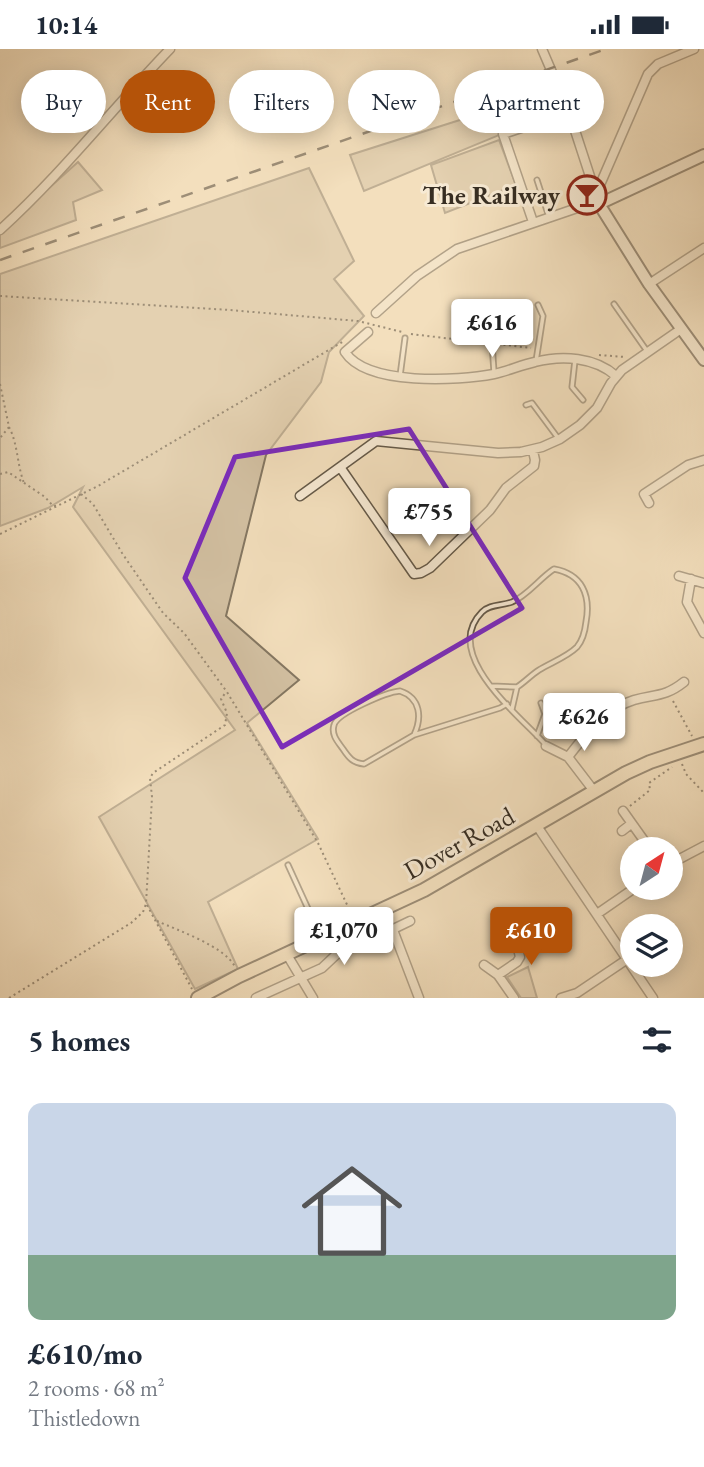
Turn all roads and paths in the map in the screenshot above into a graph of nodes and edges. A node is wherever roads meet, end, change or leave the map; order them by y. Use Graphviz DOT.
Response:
graph roads {
  1 [pos="170,49"];
  2 [pos="542,49"];
  3 [pos="694,49"];
  4 [pos="551,70"];
  5 [pos="506,133"];
  6 [pos="576,133"];
  7 [pos="704,155"];
  8 [pos="537,180"];
  9 [pos="597,199"];
  10 [pos="549,217"];
  11 [pos="533,222"];
  12 [pos="0,230"];
  13 [pos="704,248"];
  14 [pos="649,283"];
  15 [pos="0,296"];
  16 [pos="614,304"];
  17 [pos="538,305"];
  18 [pos="376,313"];
  19 [pos="499,322"];
  20 [pos="365,327"];
  21 [pos="681,329"];
  22 [pos="405,338"];
  23 [pos="346,340"];
  24 [pos="491,343"];
  25 [pos="645,348"];
  26 [pos="538,349"];
  27 [pos="595,355"];
  28 [pos="575,360"];
  29 [pos="536,361"];
  30 [pos="704,361"];
  31 [pos="494,374"];
  32 [pos="400,376"];
  33 [pos="617,376"];
  34 [pos="0,384"];
  35 [pos="583,400"];
  36 [pos="526,405"];
  37 [pos="9,427"];
  38 [pos="0,438"];
  39 [pos="560,439"];
  40 [pos="533,451"];
  41 [pos="704,460"];
  42 [pos="340,467"];
  43 [pos="0,474"];
  44 [pos="24,483"];
  45 [pos="81,494"];
  46 [pos="300,496"];
  47 [pos="649,503"];
  48 [pos="58,506"];
  49 [pos="0,534"];
  50 [pos="679,576"];
  51 [pos="691,579"];
  52 [pos="703,583"];
  53 [pos="704,633"];
  54 [pos="684,682"];
  55 [pos="491,686"];
  56 [pos="517,687"];
  57 [pos="227,692"];
  58 [pos="669,694"];
  59 [pos="541,703"];
  60 [pos="508,704"];
  61 [pos="512,709"];
  62 [pos="414,734"];
  63 [pos="537,736"];
  64 [pos="701,745"];
  65 [pos="546,746"];
  66 [pos="680,752"];
  67 [pos="568,757"];
  68 [pos="671,768"];
  69 [pos="594,791"];
  70 [pos="704,793"];
  71 [pos="623,811"];
  72 [pos="631,824"];
  73 [pos="537,826"];
  74 [pos="622,831"];
  75 [pos="641,837"];
  76 [pos="704,846"];
  77 [pos="683,858"];
  78 [pos="288,865"];
  79 [pos="620,898"];
  80 [pos="146,904"];
  81 [pos="143,912"];
  82 [pos="597,914"];
  83 [pos="152,915"];
  84 [pos="156,921"];
  85 [pos="355,921"];
  86 [pos="410,921"];
  87 [pos="386,933"];
  88 [pos="321,937"];
  89 [pos="516,940"];
  90 [pos="620,950"];
  91 [pos="286,953"];
  92 [pos="620,964"];
  93 [pos="484,965"];
  94 [pos="239,975"];
  95 [pos="498,975"];
  96 [pos="300,977"];
  97 [pos="638,977"];
  98 [pos="195,994"];
  99 [pos="9,998"];
  100 [pos="256,998"];
  101 [pos="313,998"];
  102 [pos="419,998"];
  103 [pos="514,998"];
  104 [pos="561,998"];
  105 [pos="653,998"];
  1 -- 12 [label="street"];
  2 -- 4 [label="street"];
  3 -- 9 [label="street"];
  5 -- 11 [label="street"];
  6 -- 9 [label="street"];
  7 -- 9 [label="street"];
  8 -- 10 [label="lane"];
  9 -- 10 [label="street"];
  9 -- 14 [label="street"];
  10 -- 11 [label="street"];
  11 -- 18 [label="street"];
  13 -- 14 [label="street"];
  14 -- 21 [label="street"];
  15 -- 20 [label="path"];
  16 -- 25 [label="lane"];
  17 -- 26 [label="lane"];
  18 -- 20 [label="path"];
  19 -- 24 [label="lane"];
  20 -- 24 [label="path"];
  20 -- 32 [label="street"];
  21 -- 25 [label="street"];
  21 -- 30 [label="street"];
  22 -- 32 [label="lane"];
  23 -- 45 [label="path"];
  24 -- 26 [label="path"];
  24 -- 31 [label="lane"];
  25 -- 27 [label="path"];
  25 -- 33 [label="street"];
  26 -- 29 [label="lane"];
  28 -- 29 [label="street"];
  28 -- 33 [label="street"];
  28 -- 35 [label="lane"];
  29 -- 31 [label="street"];
  31 -- 32 [label="street"];
  33 -- 39 [label="street"];
  34 -- 37 [label="path"];
  36 -- 39 [label="lane"];
  37 -- 38 [label="path"];
  37 -- 44 [label="path"];
  39 -- 40 [label="street"];
  40 -- 42 [label="street"];
  40 -- 42 [label="street"];
  41 -- 47 [label="street"];
  42 -- 46 [label="street"];
  43 -- 44 [label="path"];
  44 -- 48 [label="path"];
  45 -- 48 [label="path"];
  45 -- 57 [label="path"];
  48 -- 49 [label="path"];
  50 -- 51 [label="street"];
  51 -- 52 [label="street"];
  51 -- 53 [label="street"];
  54 -- 58 [label="street"];
  55 -- 56 [label="lane"];
  55 -- 56 [label="lane"];
  55 -- 60 [label="lane"];
  56 -- 61 [label="lane"];
  57 -- 80 [label="path"];
  57 -- 85 [label="path"];
  58 -- 64 [label="path"];
  58 -- 67 [label="street"];
  59 -- 63 [label="lane"];
  60 -- 61 [label="lane"];
  60 -- 62 [label="lane"];
  61 -- 63 [label="lane"];
  62 -- 62 [label="lane"];
  63 -- 65 [label="lane"];
  64 -- 66 [label="main road, Dover Road"];
  65 -- 67 [label="street"];
  66 -- 69 [label="main road, Dover Road"];
  66 -- 70 [label="path"];
  67 -- 69 [label="street"];
  68 -- 71 [label="path"];
  69 -- 73 [label="main road, Dover Road"];
  71 -- 72 [label="street"];
  72 -- 74 [label="street"];
  72 -- 75 [label="street"];
  73 -- 82 [label="street"];
  73 -- 85 [label="main road, Dover Road"];
  76 -- 77 [label="street"];
  78 -- 88 [label="lane"];
  79 -- 82 [label="street"];
  80 -- 81 [label="path"];
  80 -- 83 [label="path"];
  81 -- 83 [label="path"];
  81 -- 99 [label="path"];
  82 -- 90 [label="street"];
  83 -- 84 [label="path"];
  84 -- 94 [label="path"];
  84 -- 98 [label="path"];
  85 -- 88 [label="main road, Dover Road"];
  86 -- 87 [label="street"];
  87 -- 96 [label="street"];
  87 -- 102 [label="street"];
  88 -- 91 [label="main road, Dover Road"];
  89 -- 95 [label="street"];
  91 -- 94 [label="main road, Dover Road"];
  91 -- 96 [label="street"];
  92 -- 104 [label="street"];
  93 -- 95 [label="street"];
  94 -- 98 [label="main road, Dover Road"];
  95 -- 103 [label="street"];
  96 -- 100 [label="street"];
  96 -- 101 [label="street"];
  97 -- 105 [label="street"];
}
